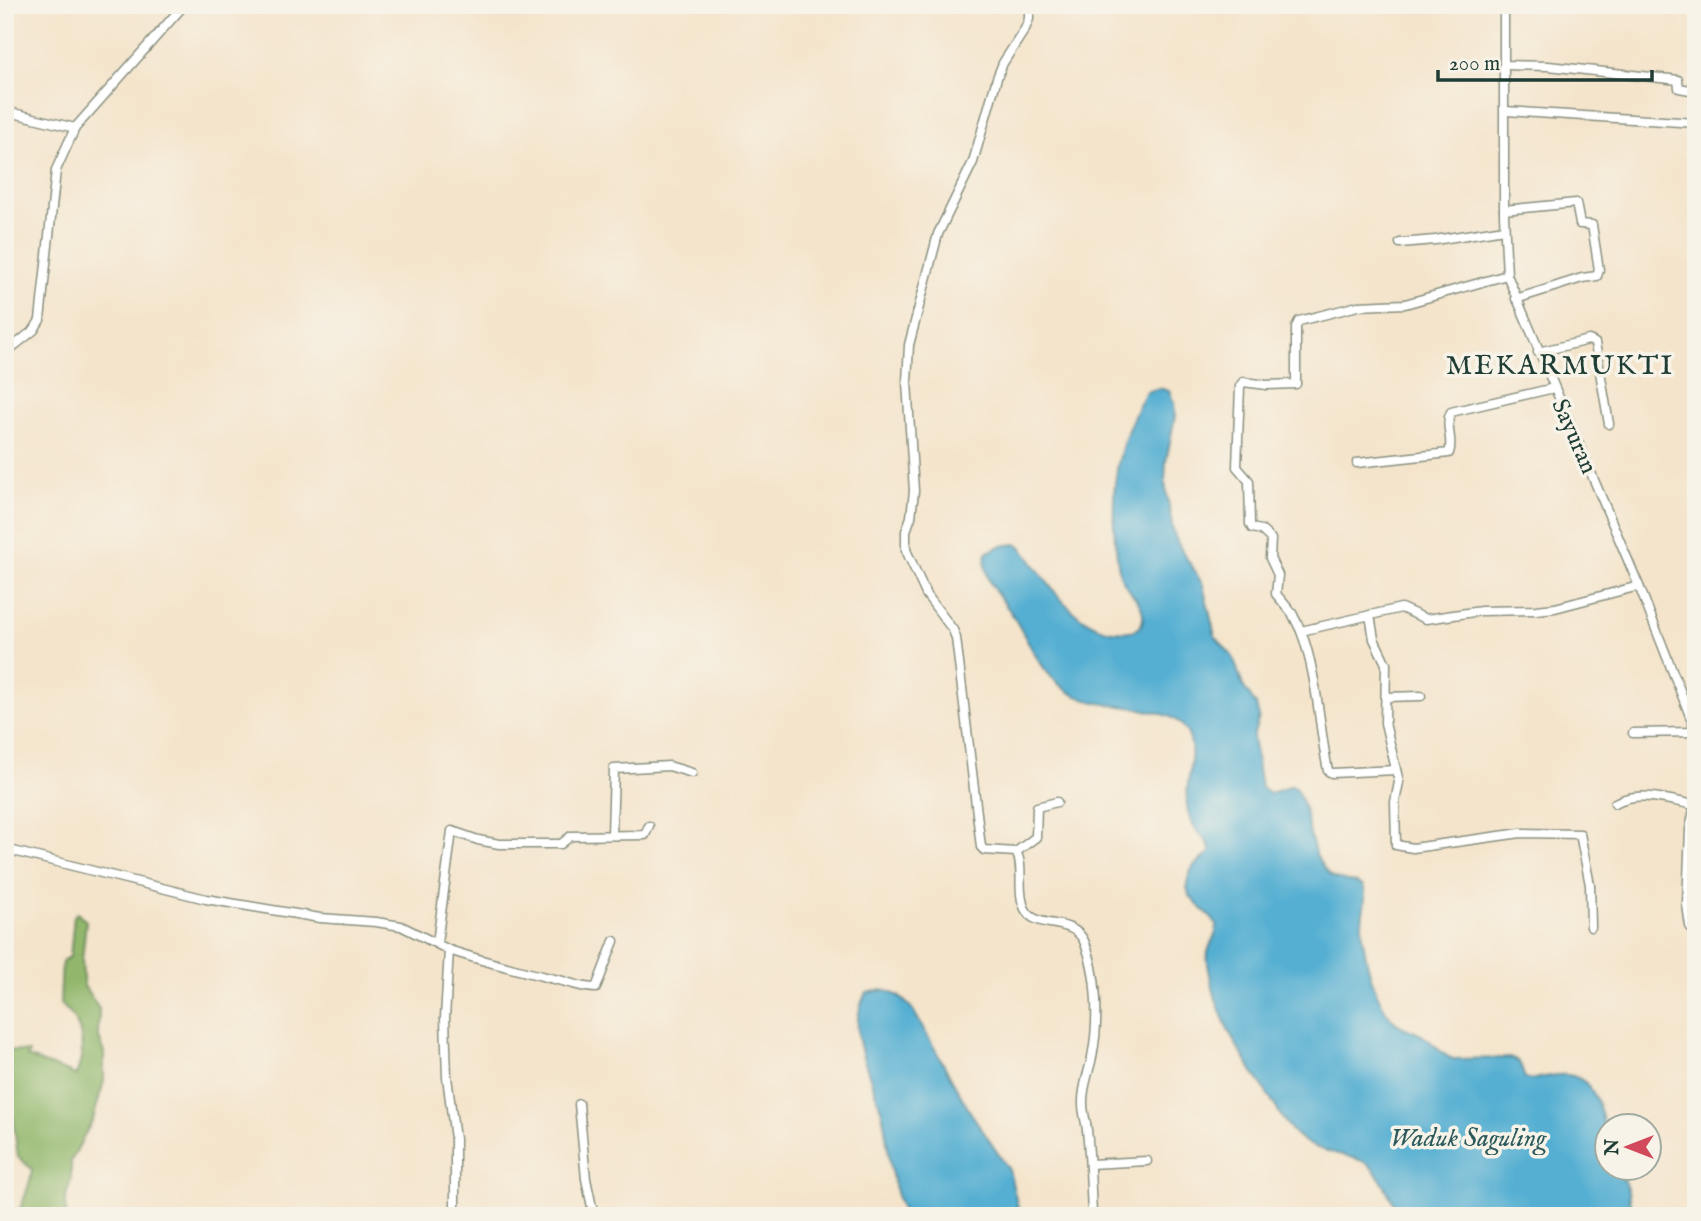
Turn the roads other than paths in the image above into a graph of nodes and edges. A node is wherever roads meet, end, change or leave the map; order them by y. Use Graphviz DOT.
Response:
graph roads {
  1 [pos="184,5"];
  2 [pos="1029,5"];
  3 [pos="1504,5"];
  4 [pos="1504,65"];
  5 [pos="1696,91"];
  6 [pos="5,111"];
  7 [pos="1505,111"];
  8 [pos="1696,123"];
  9 [pos="75,128"];
  10 [pos="1504,210"];
  11 [pos="1504,229"];
  12 [pos="1400,243"];
  13 [pos="1507,275"];
  14 [pos="1516,299"];
  15 [pos="5,352"];
  16 [pos="1538,352"];
  17 [pos="1553,387"];
  18 [pos="1609,424"];
  19 [pos="1357,463"];
  20 [pos="1639,586"];
  21 [pos="1370,615"];
  22 [pos="1301,631"];
  23 [pos="1422,696"];
  24 [pos="1387,697"];
  25 [pos="1696,731"];
  26 [pos="1633,733"];
  27 [pos="1396,770"];
  28 [pos="692,773"];
  29 [pos="1057,802"];
  30 [pos="1695,802"];
  31 [pos="1615,803"];
  32 [pos="649,826"];
  33 [pos="612,834"];
  34 [pos="5,849"];
  35 [pos="1016,852"];
  36 [pos="1591,927"];
  37 [pos="1696,934"];
  38 [pos="614,941"];
  39 [pos="437,943"];
  40 [pos="449,950"];
  41 [pos="579,1104"];
  42 [pos="1147,1161"];
  43 [pos="1090,1164"];
  44 [pos="455,1216"];
  45 [pos="592,1216"];
  46 [pos="1092,1216"];
  1 -- 9 [label="street"];
  2 -- 35 [label="street"];
  3 -- 4 [label="street, Sayuran"];
  4 -- 5 [label="street"];
  4 -- 7 [label="street, Sayuran"];
  6 -- 9 [label="street"];
  7 -- 8 [label="street"];
  7 -- 10 [label="street, Sayuran"];
  9 -- 15 [label="street"];
  10 -- 11 [label="street, Sayuran"];
  10 -- 14 [label="street"];
  11 -- 12 [label="street"];
  11 -- 13 [label="street, Sayuran"];
  13 -- 14 [label="street, Sayuran"];
  13 -- 22 [label="street"];
  14 -- 16 [label="street, Sayuran"];
  16 -- 17 [label="street, Sayuran"];
  16 -- 18 [label="street"];
  17 -- 19 [label="street"];
  17 -- 20 [label="street, Sayuran"];
  20 -- 21 [label="street"];
  20 -- 25 [label="street, Sayuran"];
  21 -- 22 [label="street"];
  21 -- 24 [label="street"];
  22 -- 27 [label="street"];
  23 -- 24 [label="street"];
  24 -- 27 [label="street"];
  25 -- 26 [label="street"];
  27 -- 36 [label="street"];
  28 -- 33 [label="street"];
  29 -- 35 [label="street"];
  30 -- 31 [label="street"];
  30 -- 37 [label="street"];
  32 -- 33 [label="street"];
  33 -- 39 [label="street"];
  34 -- 39 [label="street"];
  35 -- 43 [label="street"];
  38 -- 40 [label="street"];
  39 -- 40 [label="street"];
  40 -- 44 [label="street"];
  41 -- 45 [label="street"];
  42 -- 43 [label="street"];
  43 -- 46 [label="street"];
}
